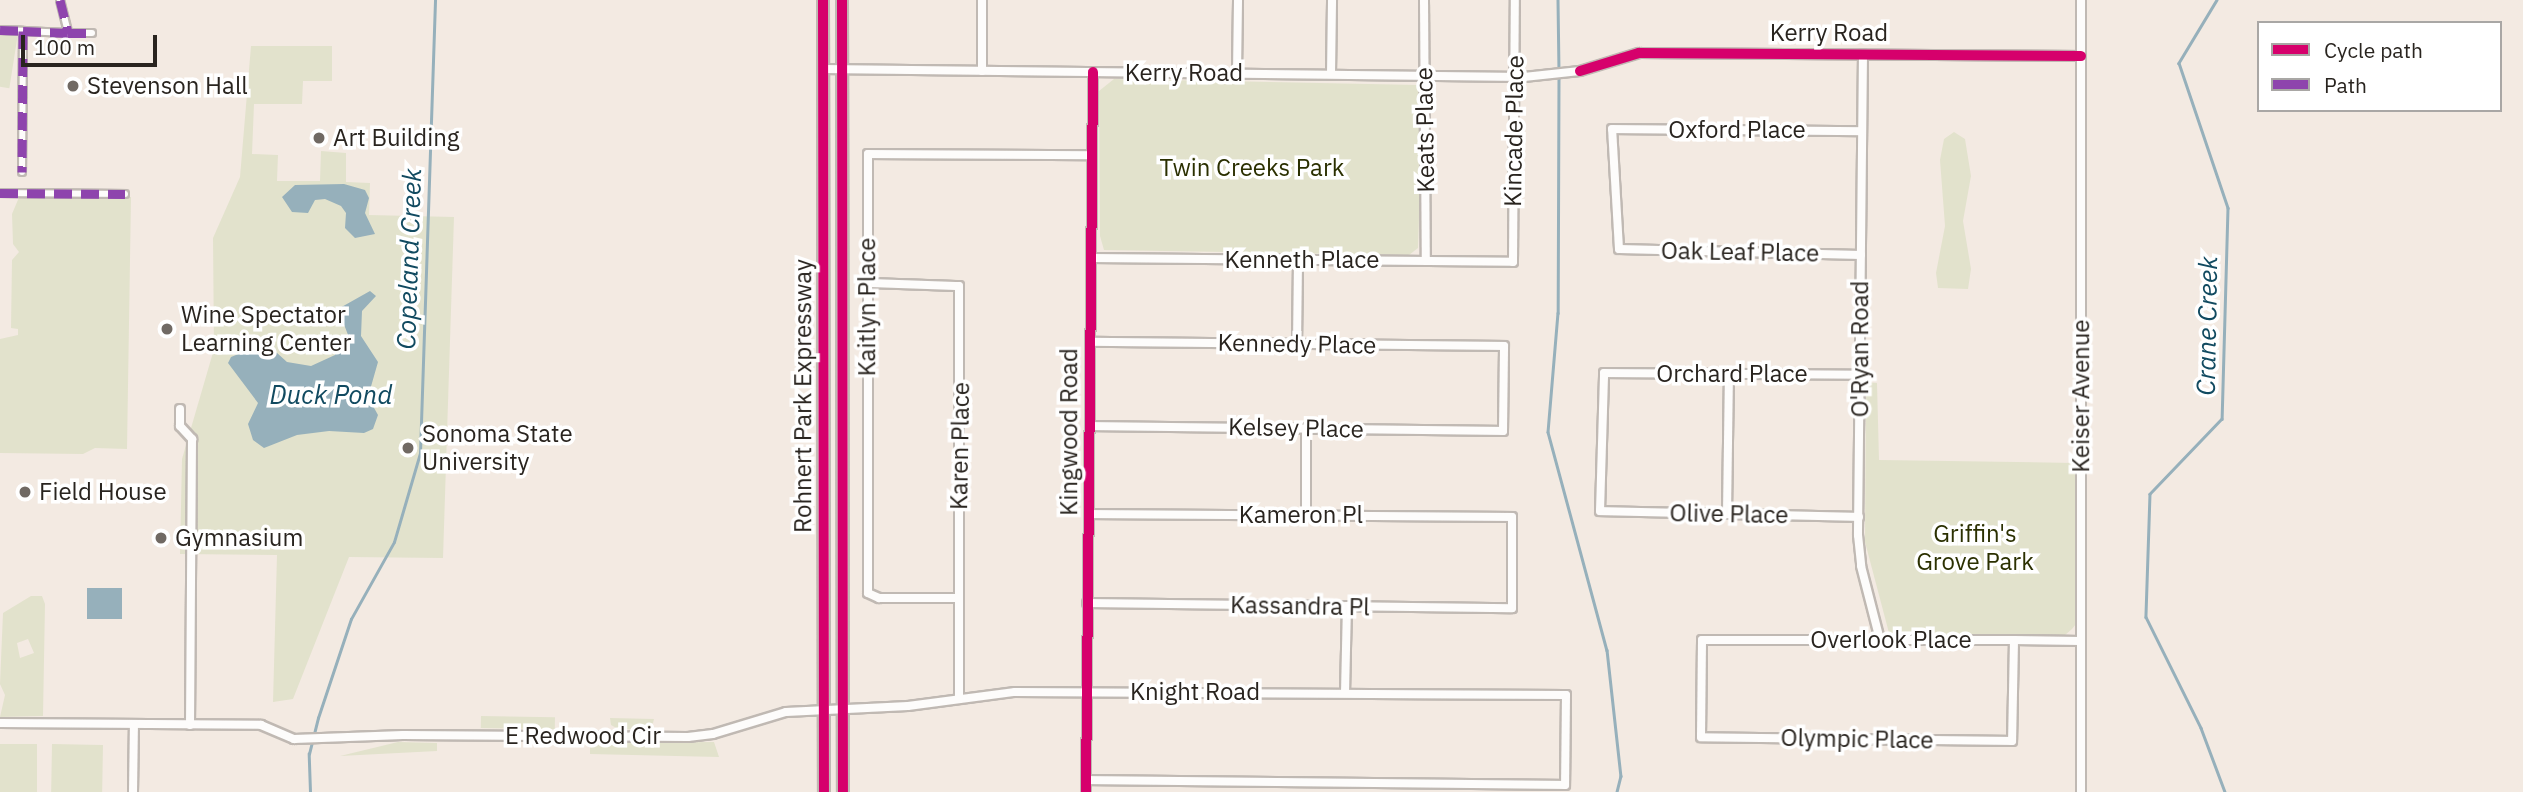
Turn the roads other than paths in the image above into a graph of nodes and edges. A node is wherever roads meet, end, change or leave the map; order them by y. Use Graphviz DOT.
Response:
graph roads {
  1 [pos="60,0"];
  2 [pos="823,0"];
  3 [pos="842,0"];
  4 [pos="982,0"];
  5 [pos="1238,0"];
  6 [pos="1332,0"];
  7 [pos="1424,0"];
  8 [pos="1515,0"];
  9 [pos="2081,0"];
  10 [pos="0,30"];
  11 [pos="23,30"];
  12 [pos="68,33"];
  13 [pos="92,33"];
  14 [pos="1863,54"];
  15 [pos="2081,56"];
  16 [pos="823,69"];
  17 [pos="842,69"];
  18 [pos="982,71"];
  19 [pos="1093,72"];
  20 [pos="1237,73"];
  21 [pos="1331,74"];
  22 [pos="1425,76"];
  23 [pos="1514,77"];
  24 [pos="1861,131"];
  25 [pos="1092,155"];
  26 [pos="22,172"];
  27 [pos="22,183"];
  28 [pos="0,193"];
  29 [pos="22,193"];
  30 [pos="125,194"];
  31 [pos="1619,249"];
  32 [pos="1861,255"];
  33 [pos="1091,258"];
  34 [pos="1298,260"];
  35 [pos="1426,261"];
  36 [pos="1513,262"];
  37 [pos="867,283"];
  38 [pos="1091,342"];
  39 [pos="1297,344"];
  40 [pos="1729,374"];
  41 [pos="1860,375"];
  42 [pos="180,409"];
  43 [pos="1090,426"];
  44 [pos="1306,429"];
  45 [pos="1503,431"];
  46 [pos="1600,511"];
  47 [pos="1089,514"];
  48 [pos="1727,514"];
  49 [pos="1306,515"];
  50 [pos="1858,517"];
  51 [pos="958,598"];
  52 [pos="1087,603"];
  53 [pos="1347,606"];
  54 [pos="1512,608"];
  55 [pos="1880,640"];
  56 [pos="2014,640"];
  57 [pos="2080,641"];
  58 [pos="1086,691"];
  59 [pos="1345,693"];
  60 [pos="959,699"];
  61 [pos="825,708"];
  62 [pos="843,708"];
  63 [pos="0,723"];
  64 [pos="134,724"];
  65 [pos="190,725"];
  66 [pos="1700,737"];
  67 [pos="1086,780"];
  68 [pos="1308,787"];
  69 [pos="133,792"];
  70 [pos="824,792"];
  71 [pos="843,792"];
  72 [pos="1086,792"];
  73 [pos="2081,792"];
  1 -- 12 [label="street"];
  2 -- 16 [label="main road, Rohnert Park Expressway"];
  3 -- 17 [label="main road, Rohnert Park Expressway"];
  4 -- 18 [label="street"];
  5 -- 20 [label="street"];
  6 -- 21 [label="street"];
  7 -- 22 [label="street, Keats Place"];
  8 -- 23 [label="street, Kincade Place"];
  9 -- 15 [label="street, Keiser Avenue"];
  10 -- 11 [label="street"];
  11 -- 12 [label="street"];
  11 -- 26 [label="street"];
  12 -- 13 [label="street"];
  14 -- 15 [label="street, Kerry Road"];
  14 -- 23 [label="street, Kerry Road"];
  14 -- 24 [label="street, O'Ryan Road"];
  15 -- 57 [label="street, Keiser Avenue"];
  16 -- 17 [label="street, Kerry Road"];
  16 -- 61 [label="main road, Rohnert Park Expressway"];
  17 -- 18 [label="street, Kerry Road"];
  17 -- 62 [label="main road, Rohnert Park Expressway"];
  18 -- 19 [label="street, Kerry Road"];
  19 -- 20 [label="street, Kerry Road"];
  19 -- 25 [label="street, Kingwood Road"];
  20 -- 21 [label="street, Kerry Road"];
  21 -- 22 [label="street, Kerry Road"];
  22 -- 23 [label="street, Kerry Road"];
  22 -- 35 [label="street, Keats Place"];
  23 -- 36 [label="street, Kincade Place"];
  24 -- 31 [label="street, Oxford Place"];
  24 -- 32 [label="street, O'Ryan Road"];
  25 -- 33 [label="street, Kingwood Road"];
  25 -- 37 [label="street, Kaitlyn Place"];
  27 -- 29 [label="street"];
  28 -- 29 [label="street"];
  29 -- 30 [label="street"];
  31 -- 32 [label="street, Oak Leaf Place"];
  32 -- 41 [label="street, O'Ryan Road"];
  33 -- 34 [label="street, Kenneth Place"];
  33 -- 38 [label="street, Kingwood Road"];
  34 -- 35 [label="street, Kenneth Place"];
  34 -- 39 [label="street"];
  35 -- 36 [label="street, Kenneth Place"];
  37 -- 51 [label="street, Kaitlyn Place"];
  37 -- 51 [label="street, Karen Place"];
  38 -- 39 [label="street, Kennedy Place"];
  38 -- 43 [label="street, Kingwood Road"];
  39 -- 45 [label="street, Kennedy Place"];
  40 -- 41 [label="street, Orchard Place"];
  40 -- 46 [label="street, Orchard Place"];
  40 -- 48 [label="street"];
  41 -- 50 [label="street, O'Ryan Road"];
  42 -- 65 [label="street"];
  43 -- 44 [label="street, Kelsey Place"];
  43 -- 47 [label="street, Kingwood Road"];
  44 -- 45 [label="street, Kelsey Place"];
  44 -- 49 [label="street"];
  46 -- 48 [label="street, Olive Place"];
  47 -- 49 [label="street, Kameron Pl"];
  47 -- 52 [label="street, Kingwood Road"];
  48 -- 50 [label="street, Olive Place"];
  49 -- 54 [label="street, Kameron Pl"];
  50 -- 55 [label="street, O'Ryan Road"];
  51 -- 60 [label="street, Karen Place"];
  52 -- 53 [label="street, Kassandra Pl"];
  52 -- 58 [label="street, Kingwood Road"];
  53 -- 54 [label="street, Kassandra Pl"];
  53 -- 59 [label="street"];
  55 -- 56 [label="street, Overlook Place"];
  55 -- 66 [label="street, Overlook Place"];
  56 -- 57 [label="street, Overlook Place"];
  56 -- 66 [label="street, Olympic Place"];
  57 -- 73 [label="street, Keiser Avenue"];
  58 -- 59 [label="street, Knight Road"];
  58 -- 60 [label="street, Knight Road"];
  58 -- 67 [label="street, Kingwood Road"];
  59 -- 68 [label="street, Knight Road"];
  60 -- 62 [label="street, Knight Road"];
  61 -- 62 [label="street, Knight Road"];
  61 -- 65 [label="street, E Redwood Cir"];
  61 -- 70 [label="main road, Rohnert Park Expressway"];
  62 -- 71 [label="main road, Rohnert Park Expressway"];
  63 -- 64 [label="street"];
  64 -- 65 [label="street"];
  64 -- 69 [label="street"];
  67 -- 68 [label="street"];
  67 -- 72 [label="street, Kingwood Road"];
}
